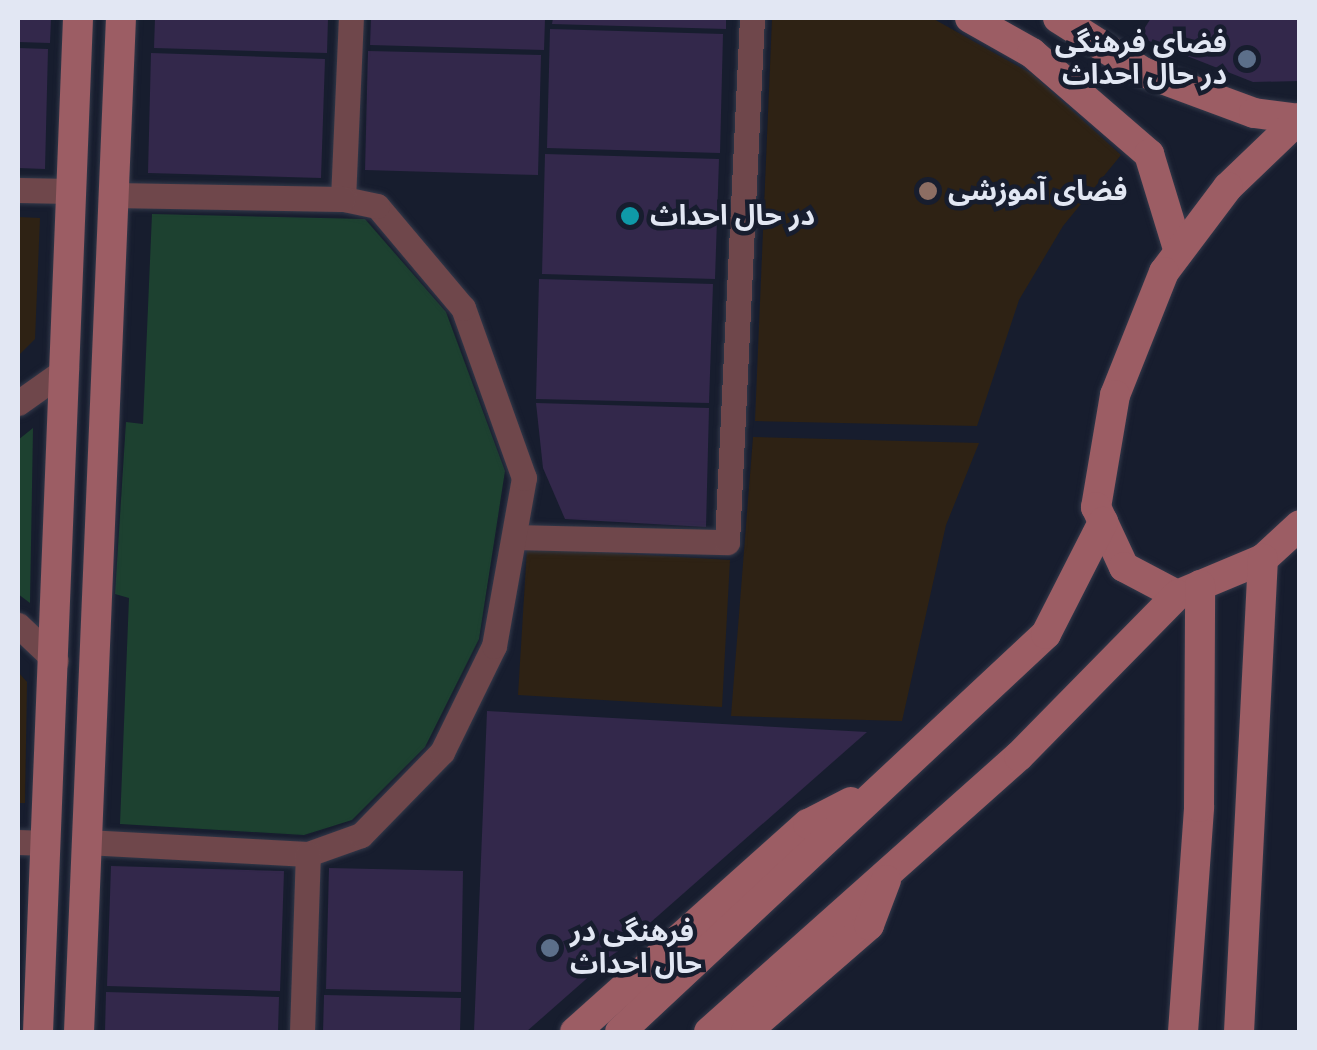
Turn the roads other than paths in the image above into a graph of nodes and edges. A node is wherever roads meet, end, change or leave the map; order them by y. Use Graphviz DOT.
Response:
graph roads {
  1 [pos="78,18"];
  2 [pos="121,18"];
  3 [pos="351,18"];
  4 [pos="752,18"];
  5 [pos="970,18"];
  6 [pos="1058,18"];
  7 [pos="1299,118"];
  8 [pos="18,190"];
  9 [pos="72,192"];
  10 [pos="111,194"];
  11 [pos="343,199"];
  12 [pos="1179,252"];
  13 [pos="66,369"];
  14 [pos="18,403"];
  15 [pos="1103,522"];
  16 [pos="1300,525"];
  17 [pos="516,537"];
  18 [pos="1263,559"];
  19 [pos="1188,590"];
  20 [pos="18,625"];
  21 [pos="56,661"];
  22 [pos="890,782"];
  23 [pos="32,842"];
  24 [pos="86,842"];
  25 [pos="308,854"];
  26 [pos="889,872"];
  27 [pos="38,1032"];
  28 [pos="79,1032"];
  29 [pos="302,1032"];
  30 [pos="574,1032"];
  31 [pos="620,1032"];
  32 [pos="709,1032"];
  33 [pos="746,1032"];
  34 [pos="1183,1032"];
  35 [pos="1239,1032"];
  1 -- 9 [label="street"];
  2 -- 10 [label="street"];
  3 -- 11 [label="street"];
  4 -- 17 [label="street"];
  5 -- 12 [label="street"];
  6 -- 7 [label="street"];
  7 -- 12 [label="street"];
  8 -- 9 [label="street"];
  9 -- 13 [label="street"];
  10 -- 11 [label="street"];
  10 -- 24 [label="street"];
  11 -- 17 [label="street"];
  12 -- 15 [label="street"];
  13 -- 14 [label="street"];
  13 -- 21 [label="street"];
  15 -- 19 [label="street"];
  15 -- 22 [label="street"];
  16 -- 18 [label="street"];
  17 -- 25 [label="street"];
  18 -- 19 [label="street"];
  18 -- 35 [label="street"];
  19 -- 26 [label="street"];
  19 -- 34 [label="street"];
  20 -- 21 [label="street"];
  21 -- 23 [label="street"];
  22 -- 30 [label="street"];
  22 -- 31 [label="street"];
  23 -- 27 [label="street"];
  24 -- 25 [label="street"];
  24 -- 28 [label="street"];
  25 -- 29 [label="street"];
  26 -- 32 [label="street"];
  26 -- 33 [label="street"];
}
